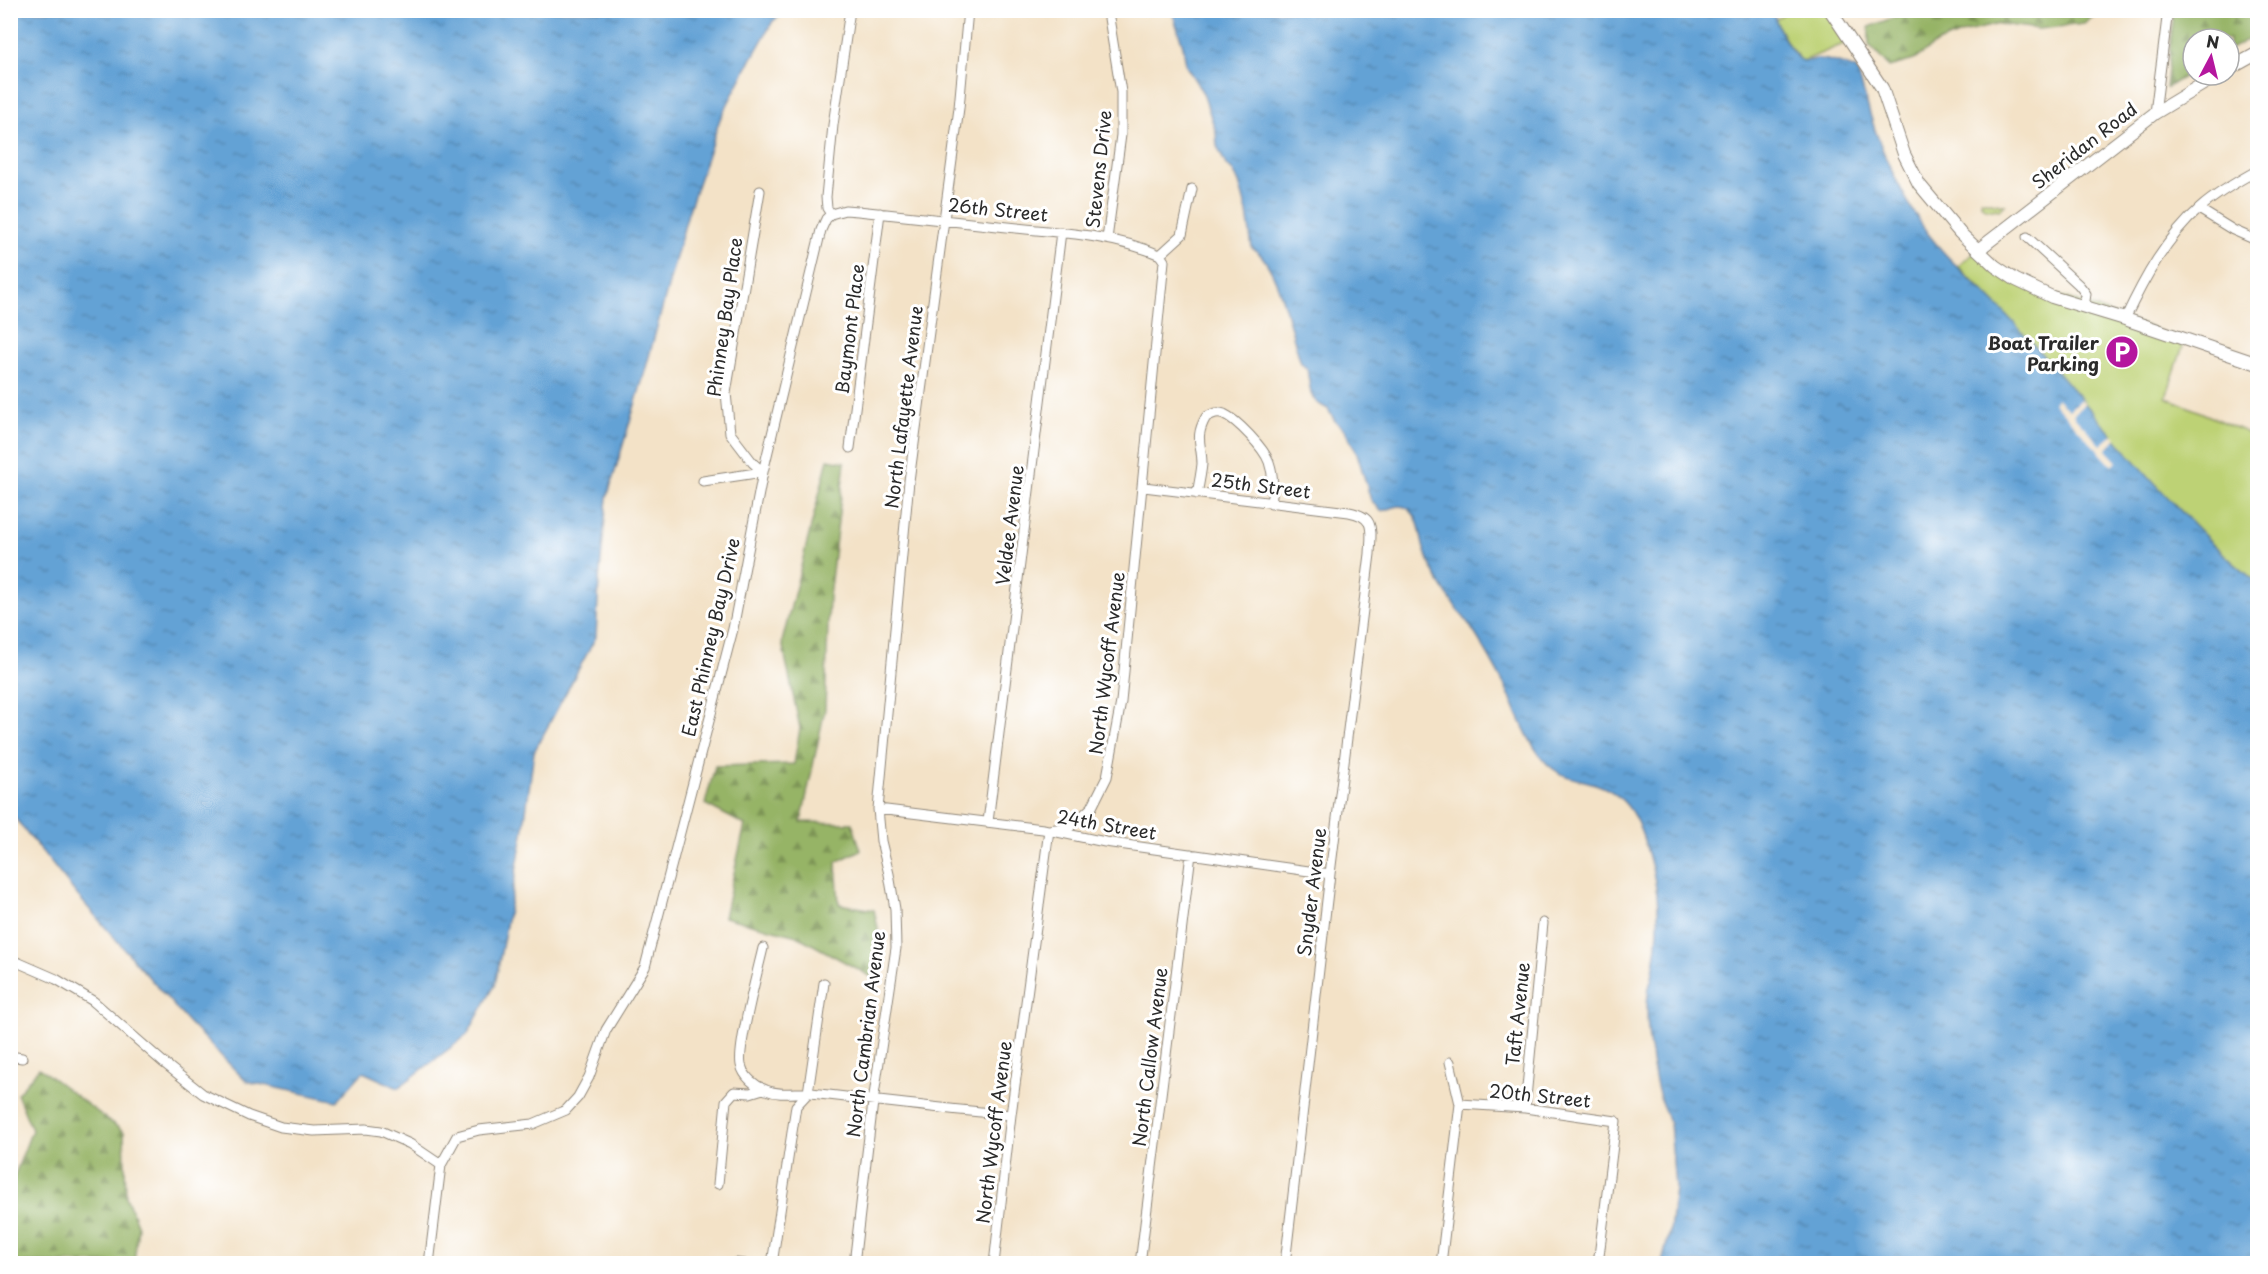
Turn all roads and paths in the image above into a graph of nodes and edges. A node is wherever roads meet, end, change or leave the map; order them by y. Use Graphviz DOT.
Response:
graph roads {
  1 [pos="850,10"];
  2 [pos="968,10"];
  3 [pos="1830,10"];
  4 [pos="2168,10"];
  5 [pos="1108,12"];
  6 [pos="2258,53"];
  7 [pos="2241,62"];
  8 [pos="2199,87"];
  9 [pos="2155,114"];
  10 [pos="2258,170"];
  11 [pos="1192,189"];
  12 [pos="760,191"];
  13 [pos="2199,209"];
  14 [pos="880,213"];
  15 [pos="831,214"];
  16 [pos="944,220"];
  17 [pos="1061,232"];
  18 [pos="2027,237"];
  19 [pos="1107,239"];
  20 [pos="2258,241"];
  21 [pos="1978,250"];
  22 [pos="1160,255"];
  23 [pos="2084,308"];
  24 [pos="2126,319"];
  25 [pos="2258,364"];
  26 [pos="850,448"];
  27 [pos="763,472"];
  28 [pos="703,481"];
  29 [pos="1144,487"];
  30 [pos="1197,494"];
  31 [pos="1271,504"];
  32 [pos="1371,524"];
  33 [pos="878,809"];
  34 [pos="988,822"];
  35 [pos="1049,830"];
  36 [pos="1191,854"];
  37 [pos="1330,874"];
  38 [pos="1543,923"];
  39 [pos="763,948"];
  40 [pos="10,959"];
  41 [pos="824,983"];
  42 [pos="10,1056"];
  43 [pos="22,1058"];
  44 [pos="1450,1062"];
  45 [pos="763,1089"];
  46 [pos="808,1093"];
  47 [pos="873,1102"];
  48 [pos="1460,1104"];
  49 [pos="1525,1108"];
  50 [pos="1011,1115"];
  51 [pos="441,1165"];
  52 [pos="718,1184"];
  53 [pos="429,1263"];
  54 [pos="736,1263"];
  55 [pos="745,1263"];
  56 [pos="772,1263"];
  57 [pos="854,1263"];
  58 [pos="994,1263"];
  59 [pos="1140,1263"];
  60 [pos="1285,1263"];
  61 [pos="1441,1263"];
  62 [pos="1598,1263"];
  1 -- 15 [label="street"];
  2 -- 16 [label="street, North Lafayette Avenue"];
  3 -- 21 [label="main road"];
  4 -- 9 [label="street"];
  5 -- 19 [label="street, Stevens Drive"];
  6 -- 7 [label="main road"];
  8 -- 9 [label="main road, Sheridan Road"];
  9 -- 21 [label="main road, Sheridan Road"];
  10 -- 13 [label="street"];
  11 -- 22 [label="street"];
  12 -- 27 [label="street, Phinney Bay Place"];
  13 -- 20 [label="street"];
  13 -- 24 [label="street"];
  14 -- 15 [label="street, 26th Street"];
  14 -- 16 [label="street, 26th Street"];
  14 -- 26 [label="street, Baymont Place"];
  15 -- 27 [label="street, East Phinney Bay Drive"];
  16 -- 17 [label="street, 26th Street"];
  16 -- 33 [label="street, North Lafayette Avenue"];
  17 -- 19 [label="street, 26th Street"];
  17 -- 34 [label="street, Veldee Avenue"];
  18 -- 23 [label="street"];
  19 -- 22 [label="street, 26th Street"];
  21 -- 23 [label="main road"];
  22 -- 29 [label="street, North Wycoff Avenue"];
  23 -- 24 [label="main road"];
  24 -- 25 [label="main road"];
  27 -- 28 [label="street"];
  27 -- 51 [label="street, East Phinney Bay Drive"];
  29 -- 30 [label="street, 25th Street"];
  29 -- 35 [label="street, North Wycoff Avenue"];
  30 -- 31 [label="street, 25th Street"];
  30 -- 31 [label="street"];
  31 -- 32 [label="street, 25th Street"];
  32 -- 37 [label="street, Snyder Avenue"];
  33 -- 34 [label="street, 24th Street"];
  33 -- 47 [label="street, North Cambrian Avenue"];
  34 -- 35 [label="street, 24th Street"];
  35 -- 36 [label="street, 24th Street"];
  35 -- 50 [label="street, North Wycoff Avenue"];
  36 -- 37 [label="street, 24th Street"];
  36 -- 59 [label="street, North Callow Avenue"];
  37 -- 60 [label="street, Snyder Avenue"];
  38 -- 49 [label="street, Taft Avenue"];
  39 -- 45 [label="street"];
  40 -- 51 [label="street"];
  41 -- 46 [label="street"];
  42 -- 43 [label="street"];
  44 -- 48 [label="street"];
  45 -- 46 [label="street"];
  45 -- 52 [label="street"];
  46 -- 47 [label="street"];
  46 -- 56 [label="street"];
  47 -- 50 [label="street"];
  47 -- 57 [label="street, North Cambrian Avenue"];
  48 -- 49 [label="street, 20th Street"];
  48 -- 61 [label="street"];
  49 -- 62 [label="street, 20th Street"];
  50 -- 58 [label="street, North Wycoff Avenue"];
  51 -- 53 [label="street"];
  54 -- 55 [label="street"];
}
